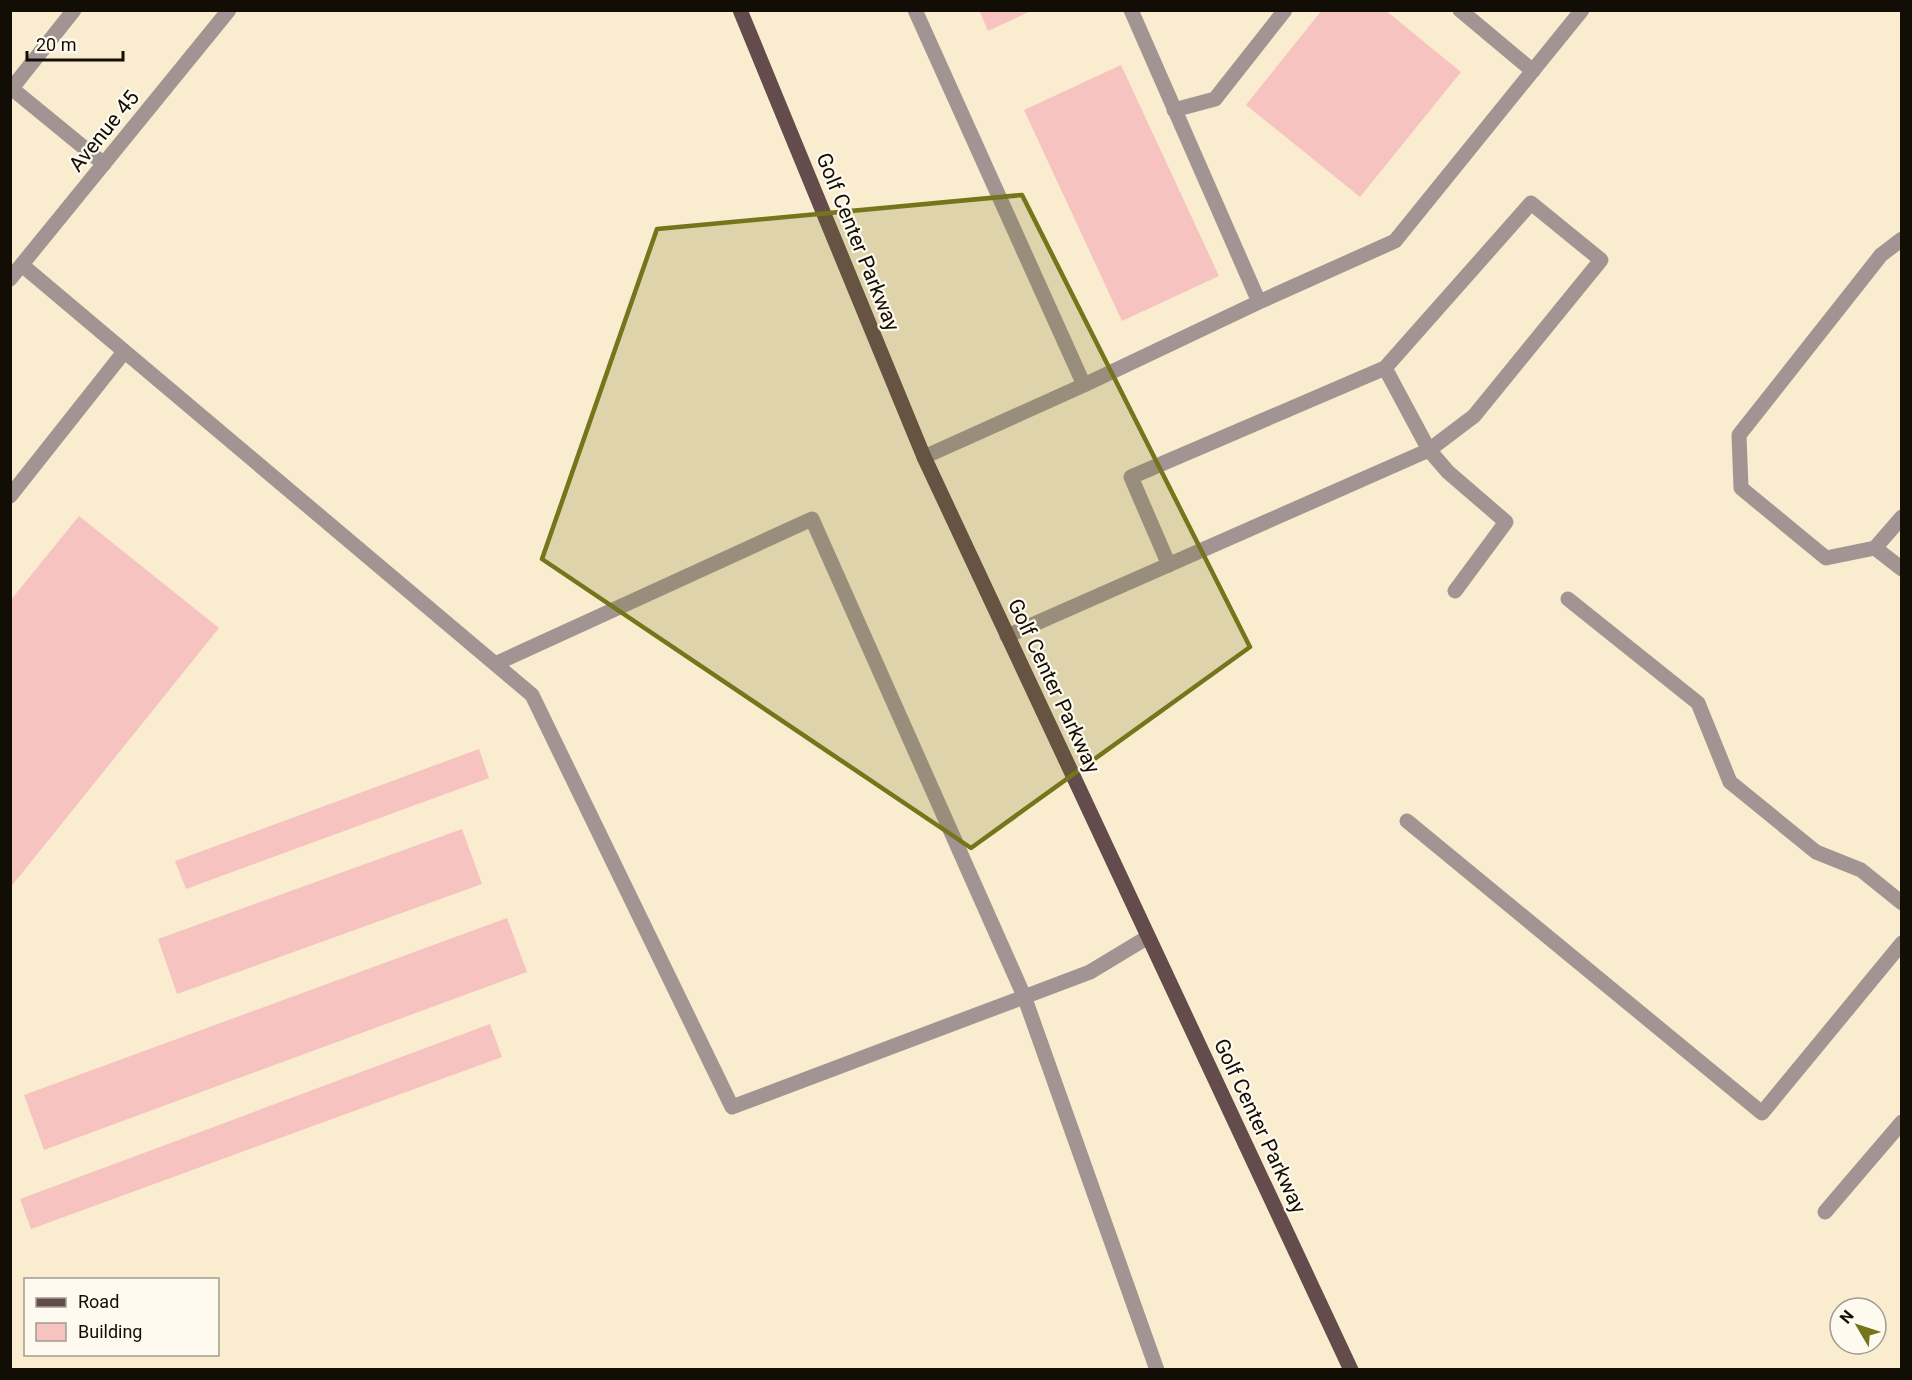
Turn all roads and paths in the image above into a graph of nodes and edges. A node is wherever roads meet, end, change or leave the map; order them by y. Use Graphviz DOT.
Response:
graph roads {
  1 [pos="74,10"];
  2 [pos="229,10"];
  3 [pos="740,10"];
  4 [pos="915,10"];
  5 [pos="1131,10"];
  6 [pos="1285,10"];
  7 [pos="1460,10"];
  8 [pos="1582,10"];
  9 [pos="1533,71"];
  10 [pos="11,87"];
  11 [pos="1174,110"];
  12 [pos="104,164"];
  13 [pos="1902,239"];
  14 [pos="22,265"];
  15 [pos="10,279"];
  16 [pos="1259,302"];
  17 [pos="124,351"];
  18 [pos="1384,368"];
  19 [pos="1084,385"];
  20 [pos="1429,450"];
  21 [pos="924,457"];
  22 [pos="10,496"];
  23 [pos="1902,517"];
  24 [pos="1875,548"];
  25 [pos="1168,565"];
  26 [pos="1902,569"];
  27 [pos="1455,591"];
  28 [pos="1568,599"];
  29 [pos="1007,636"];
  30 [pos="495,664"];
  31 [pos="1407,821"];
  32 [pos="1902,903"];
  33 [pos="1148,937"];
  34 [pos="1902,943"];
  35 [pos="1024,996"];
  36 [pos="1902,1122"];
  37 [pos="1825,1212"];
  38 [pos="1157,1370"];
  39 [pos="1351,1370"];
  1 -- 10 [label="street"];
  2 -- 12 [label="street, Avenue 45"];
  3 -- 21 [label="main road, Golf Center Parkway"];
  4 -- 19 [label="street"];
  5 -- 11 [label="street"];
  6 -- 11 [label="street"];
  7 -- 9 [label="street"];
  8 -- 9 [label="street"];
  9 -- 16 [label="street"];
  10 -- 12 [label="street"];
  11 -- 16 [label="street"];
  12 -- 14 [label="street, Avenue 45"];
  13 -- 24 [label="street"];
  14 -- 15 [label="street, Avenue 45"];
  14 -- 17 [label="street"];
  16 -- 19 [label="street"];
  17 -- 22 [label="street"];
  17 -- 30 [label="street"];
  18 -- 20 [label="street"];
  18 -- 20 [label="street"];
  18 -- 25 [label="street"];
  19 -- 21 [label="street"];
  20 -- 25 [label="street"];
  20 -- 27 [label="street"];
  21 -- 29 [label="main road, Golf Center Parkway"];
  23 -- 24 [label="street"];
  24 -- 26 [label="street"];
  25 -- 29 [label="street"];
  28 -- 32 [label="street"];
  29 -- 33 [label="main road, Golf Center Parkway"];
  30 -- 35 [label="street"];
  30 -- 35 [label="street"];
  31 -- 34 [label="street"];
  33 -- 35 [label="street"];
  33 -- 39 [label="main road, Golf Center Parkway"];
  35 -- 38 [label="street"];
  36 -- 37 [label="street"];
}
